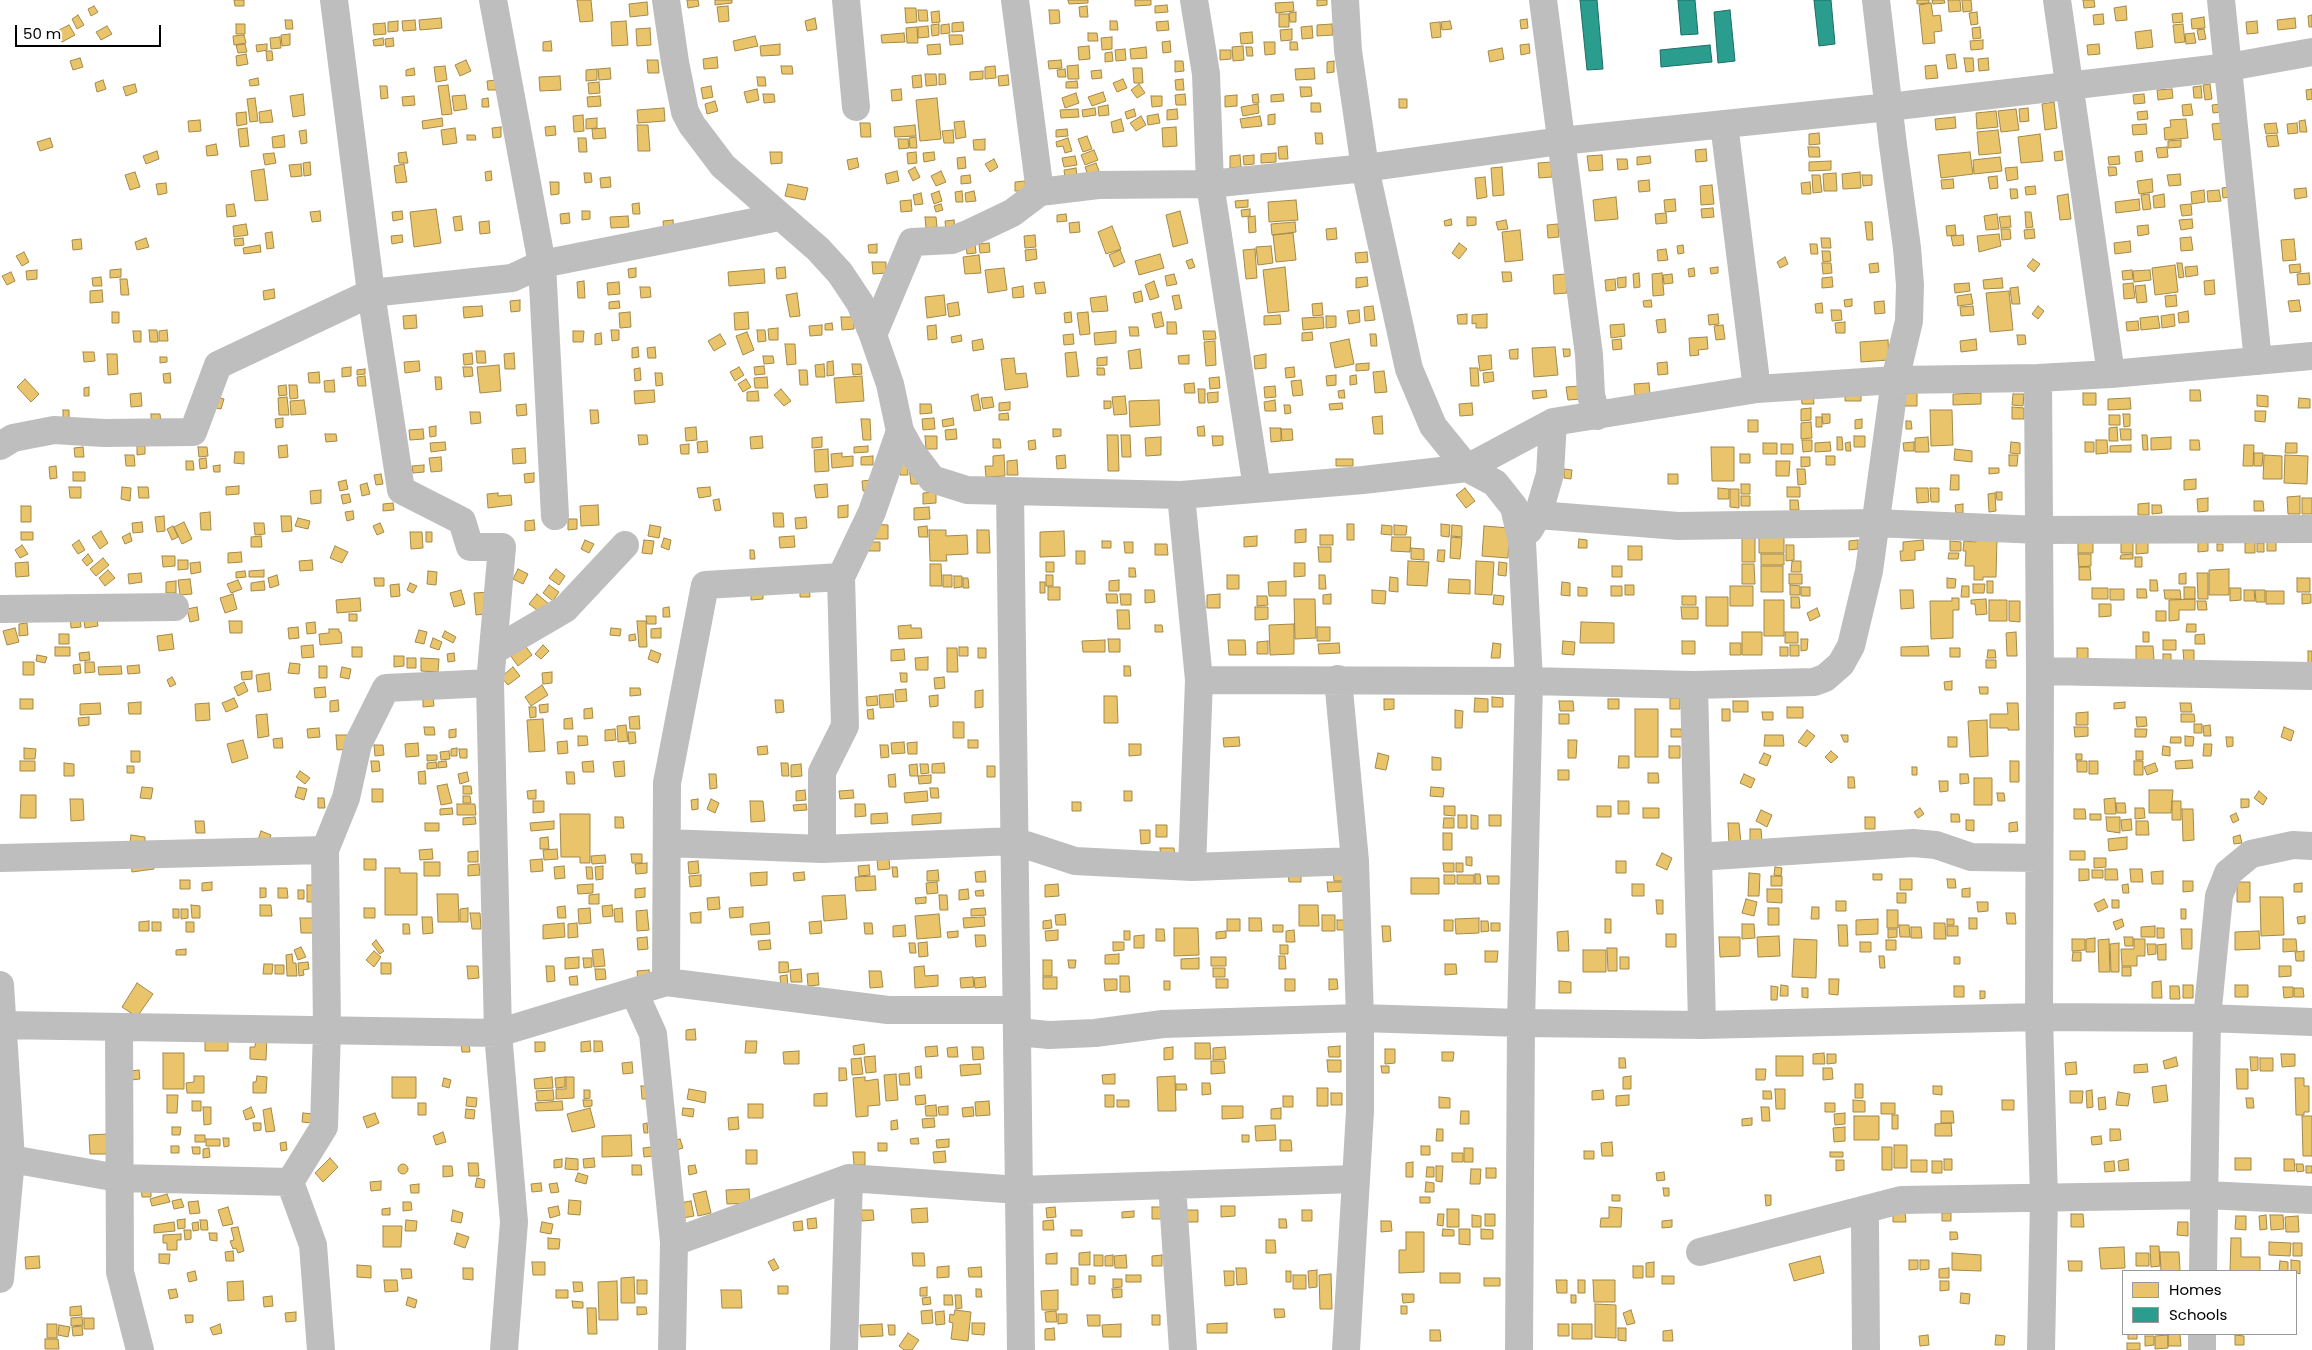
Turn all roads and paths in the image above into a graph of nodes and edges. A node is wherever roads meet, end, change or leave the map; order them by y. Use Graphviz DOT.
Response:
graph roads {
  1 [pos="334,0"];
  2 [pos="493,0"];
  3 [pos="666,0"];
  4 [pos="846,0"];
  5 [pos="1015,0"];
  6 [pos="1194,0"];
  7 [pos="1345,0"];
  8 [pos="1543,0"];
  9 [pos="1876,0"];
  10 [pos="2057,0"];
  11 [pos="2221,0"];
  12 [pos="2312,52"];
  13 [pos="2229,67"];
  14 [pos="2070,85"];
  15 [pos="856,107"];
  16 [pos="1889,107"];
  17 [pos="1724,124"];
  18 [pos="1561,141"];
  19 [pos="1365,168"];
  20 [pos="1210,184"];
  21 [pos="1040,192"];
  22 [pos="779,217"];
  23 [pos="542,264"];
  24 [pos="371,293"];
  25 [pos="873,335"];
  26 [pos="2312,356"];
  27 [pos="2258,361"];
  28 [pos="2112,374"];
  29 [pos="2038,378"];
  30 [pos="1895,380"];
  31 [pos="1757,390"];
  32 [pos="1597,416"];
  33 [pos="1553,422"];
  34 [pos="900,430"];
  35 [pos="0,446"];
  36 [pos="1467,468"];
  37 [pos="1257,488"];
  38 [pos="1010,491"];
  39 [pos="1181,495"];
  40 [pos="1538,515"];
  41 [pos="555,516"];
  42 [pos="1874,523"];
  43 [pos="2312,529"];
  44 [pos="2040,530"];
  45 [pos="1522,542"];
  46 [pos="625,545"];
  47 [pos="841,577"];
  48 [pos="175,607"];
  49 [pos="0,609"];
  50 [pos="493,651"];
  51 [pos="2040,672"];
  52 [pos="2312,676"];
  53 [pos="1200,680"];
  54 [pos="1338,680"];
  55 [pos="1529,681"];
  56 [pos="490,683"];
  57 [pos="1694,686"];
  58 [pos="1014,841"];
  59 [pos="667,843"];
  60 [pos="2312,846"];
  61 [pos="822,849"];
  62 [pos="325,850"];
  63 [pos="1698,856"];
  64 [pos="0,858"];
  65 [pos="2039,858"];
  66 [pos="1355,861"];
  67 [pos="1192,867"];
  68 [pos="666,982"];
  69 [pos="0,985"];
  70 [pos="634,992"];
  71 [pos="2039,1017"];
  72 [pos="1360,1018"];
  73 [pos="2207,1018"];
  74 [pos="1016,1021"];
  75 [pos="2312,1022"];
  76 [pos="1522,1023"];
  77 [pos="2,1025"];
  78 [pos="1702,1025"];
  79 [pos="119,1027"];
  80 [pos="327,1030"];
  81 [pos="498,1033"];
  82 [pos="6,1160"];
  83 [pos="118,1178"];
  84 [pos="849,1178"];
  85 [pos="1355,1179"];
  86 [pos="290,1182"];
  87 [pos="1172,1185"];
  88 [pos="1020,1190"];
  89 [pos="2205,1195"];
  90 [pos="2044,1198"];
  91 [pos="2312,1200"];
  92 [pos="1863,1210"];
  93 [pos="674,1242"];
  94 [pos="1700,1252"];
  95 [pos="1,1263"];
  96 [pos="2204,1270"];
  97 [pos="2202,1335"];
  98 [pos="140,1350"];
  99 [pos="321,1350"];
  100 [pos="504,1350"];
  101 [pos="672,1350"];
  102 [pos="844,1350"];
  103 [pos="1021,1350"];
  104 [pos="1183,1350"];
  105 [pos="1346,1350"];
  106 [pos="1519,1350"];
  107 [pos="1866,1350"];
  108 [pos="2041,1350"];
  109 [pos="2202,1350"];
  1 -- 24 [label="street"];
  2 -- 23 [label="street"];
  3 -- 22 [label="street"];
  4 -- 15 [label="street"];
  5 -- 21 [label="street"];
  6 -- 20 [label="street"];
  7 -- 19 [label="street"];
  8 -- 18 [label="street"];
  9 -- 16 [label="street"];
  10 -- 14 [label="street"];
  11 -- 13 [label="street"];
  12 -- 13 [label="street"];
  13 -- 14 [label="street"];
  13 -- 27 [label="street"];
  14 -- 16 [label="street"];
  14 -- 28 [label="street"];
  16 -- 17 [label="street"];
  16 -- 30 [label="street"];
  17 -- 18 [label="street"];
  17 -- 31 [label="street"];
  18 -- 19 [label="street"];
  18 -- 32 [label="street"];
  19 -- 20 [label="street"];
  19 -- 36 [label="street"];
  20 -- 21 [label="street"];
  20 -- 37 [label="street"];
  21 -- 25 [label="street"];
  22 -- 23 [label="street"];
  22 -- 25 [label="street"];
  23 -- 24 [label="street"];
  23 -- 41 [label="street"];
  24 -- 35 [label="street"];
  24 -- 50 [label="street"];
  25 -- 34 [label="street"];
  26 -- 27 [label="street"];
  27 -- 28 [label="street"];
  28 -- 29 [label="street"];
  29 -- 30 [label="street"];
  29 -- 44 [label="street"];
  30 -- 31 [label="street"];
  30 -- 42 [label="street"];
  31 -- 32 [label="street"];
  32 -- 33 [label="street"];
  33 -- 36 [label="street"];
  33 -- 40 [label="street"];
  34 -- 38 [label="street"];
  34 -- 47 [label="street"];
  36 -- 37 [label="street"];
  36 -- 45 [label="street"];
  37 -- 39 [label="street"];
  38 -- 39 [label="street"];
  38 -- 58 [label="street"];
  39 -- 53 [label="street"];
  40 -- 42 [label="street"];
  40 -- 45 [label="street"];
  42 -- 44 [label="street"];
  42 -- 57 [label="street"];
  43 -- 44 [label="street"];
  44 -- 51 [label="street"];
  45 -- 55 [label="street"];
  46 -- 50 [label="street"];
  47 -- 59 [label="street"];
  47 -- 61 [label="street"];
  48 -- 49 [label="street"];
  50 -- 56 [label="street"];
  51 -- 52 [label="street"];
  51 -- 65 [label="street"];
  53 -- 54 [label="street"];
  53 -- 67 [label="street"];
  54 -- 55 [label="street"];
  54 -- 66 [label="street"];
  55 -- 57 [label="street"];
  55 -- 76 [label="street"];
  56 -- 62 [label="street"];
  56 -- 81 [label="street"];
  57 -- 63 [label="street"];
  58 -- 61 [label="street"];
  58 -- 67 [label="street"];
  58 -- 74 [label="street"];
  59 -- 61 [label="street"];
  59 -- 68 [label="street"];
  60 -- 73 [label="street"];
  62 -- 64 [label="street"];
  62 -- 80 [label="street"];
  63 -- 65 [label="street"];
  63 -- 78 [label="street"];
  65 -- 71 [label="street"];
  66 -- 67 [label="street"];
  66 -- 72 [label="street"];
  68 -- 70 [label="street"];
  68 -- 74 [label="street"];
  69 -- 77 [label="street"];
  70 -- 81 [label="street"];
  70 -- 93 [label="street"];
  71 -- 73 [label="street"];
  71 -- 78 [label="street"];
  71 -- 90 [label="street"];
  72 -- 74 [label="street"];
  72 -- 76 [label="street"];
  72 -- 85 [label="street"];
  73 -- 75 [label="street"];
  73 -- 89 [label="street"];
  74 -- 88 [label="street"];
  76 -- 78 [label="street"];
  76 -- 106 [label="street"];
  77 -- 79 [label="street"];
  77 -- 82 [label="street"];
  79 -- 80 [label="street"];
  79 -- 83 [label="street"];
  80 -- 81 [label="street"];
  80 -- 86 [label="street"];
  81 -- 100 [label="street"];
  82 -- 83 [label="street"];
  82 -- 95 [label="street"];
  83 -- 86 [label="street"];
  83 -- 98 [label="street"];
  84 -- 88 [label="street"];
  84 -- 93 [label="street"];
  84 -- 102 [label="street"];
  85 -- 87 [label="street"];
  85 -- 105 [label="street"];
  86 -- 99 [label="street"];
  87 -- 88 [label="street"];
  87 -- 104 [label="street"];
  88 -- 103 [label="street"];
  89 -- 90 [label="street"];
  89 -- 91 [label="street"];
  89 -- 96 [label="street"];
  90 -- 92 [label="street"];
  90 -- 108 [label="street"];
  92 -- 94 [label="street"];
  92 -- 107 [label="street"];
  93 -- 101 [label="street"];
  97 -- 109 [label="street"];
}
